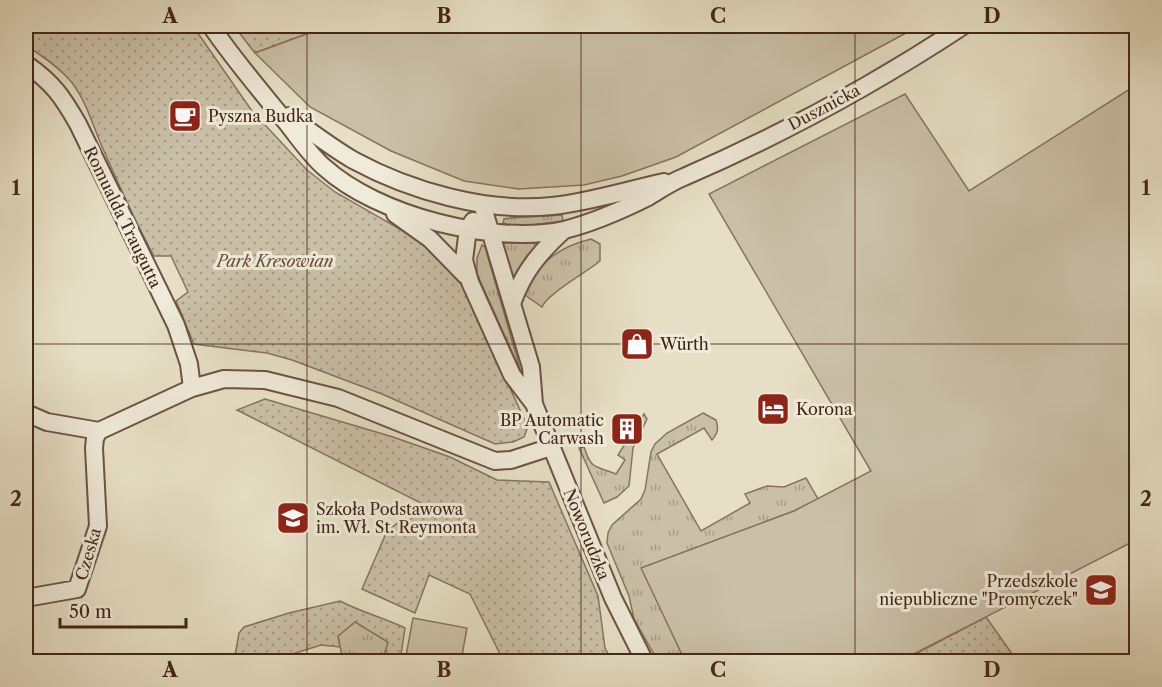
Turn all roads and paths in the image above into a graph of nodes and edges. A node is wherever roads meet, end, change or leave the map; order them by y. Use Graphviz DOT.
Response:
graph roads {
  1 [pos="211,26"];
  2 [pos="963,26"];
  3 [pos="26,64"];
  4 [pos="271,103"];
  5 [pos="680,179"];
  6 [pos="377,202"];
  7 [pos="482,204"];
  8 [pos="468,230"];
  9 [pos="564,230"];
  10 [pos="489,231"];
  11 [pos="470,282"];
  12 [pos="512,304"];
  13 [pos="192,388"];
  14 [pos="534,404"];
  15 [pos="26,413"];
  16 [pos="99,431"];
  17 [pos="551,447"];
  18 [pos="26,598"];
  19 [pos="645,662"];
  1 -- 4 [label="street"];
  2 -- 5 [label="street, Dusznicka"];
  3 -- 13 [label="street, Romualda Traugutta"];
  4 -- 6 [label="street"];
  4 -- 7 [label="street, Dusznicka"];
  5 -- 7 [label="street, Dusznicka"];
  5 -- 9 [label="street, Dusznicka"];
  6 -- 8 [label="street, Dusznicka"];
  6 -- 11 [label="street"];
  7 -- 8 [label="street"];
  7 -- 10 [label="street, Noworudzka"];
  8 -- 10 [label="street, Dusznicka"];
  8 -- 11 [label="street, Noworudzka"];
  9 -- 10 [label="street, Dusznicka"];
  9 -- 12 [label="street"];
  10 -- 12 [label="street, Noworudzka"];
  11 -- 14 [label="street, Noworudzka"];
  12 -- 14 [label="street, Noworudzka"];
  13 -- 16 [label="street"];
  13 -- 17 [label="street"];
  14 -- 17 [label="street, Noworudzka"];
  15 -- 16 [label="street"];
  16 -- 18 [label="street, Czeska"];
  17 -- 19 [label="street, Noworudzka"];
}
